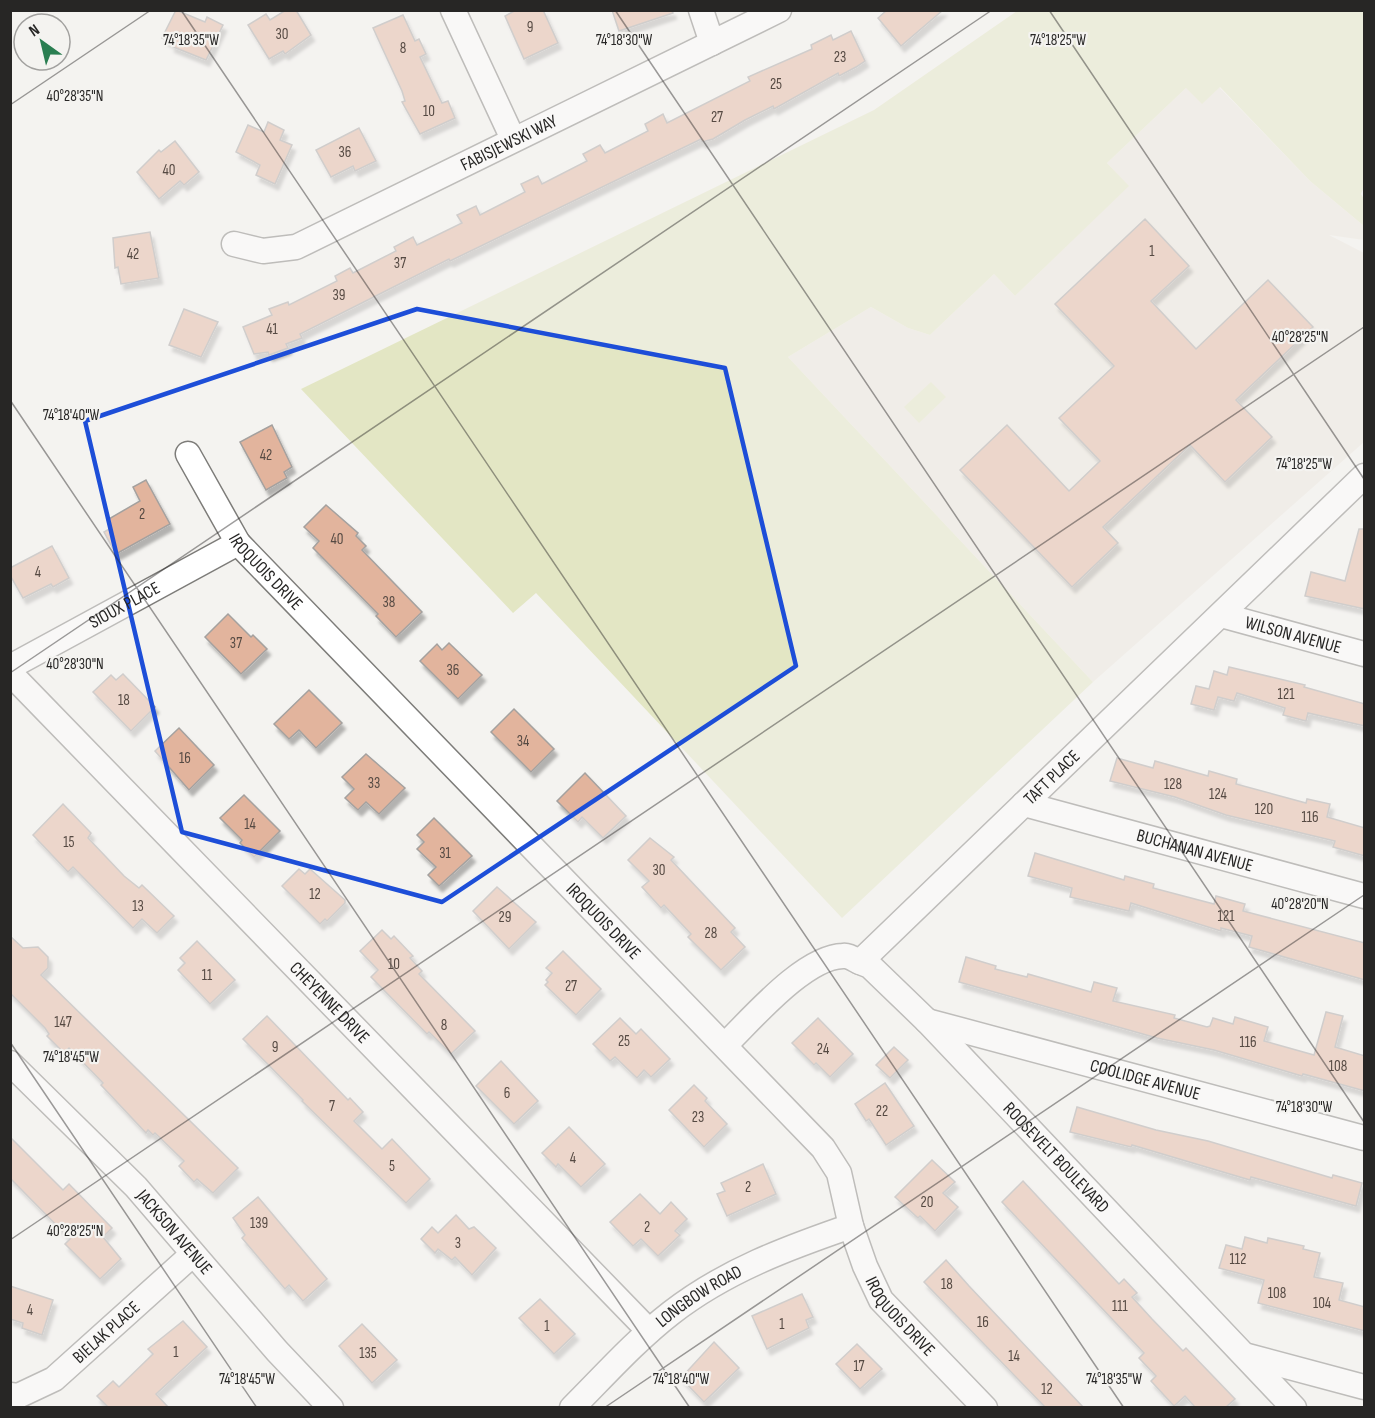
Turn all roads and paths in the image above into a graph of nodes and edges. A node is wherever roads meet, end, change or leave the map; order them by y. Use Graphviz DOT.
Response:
graph roads {
  1 [pos="453,10"];
  2 [pos="701,10"];
  3 [pos="779,10"];
  4 [pos="712,43"];
  5 [pos="513,139"];
  6 [pos="234,244"];
  7 [pos="188,454"];
  8 [pos="1365,477"];
  9 [pos="238,543"];
  10 [pos="1221,615"];
  11 [pos="1365,654"];
  12 [pos="10,667"];
  13 [pos="10,673"];
  14 [pos="1024,804"];
  15 [pos="1365,896"];
  16 [pos="860,962"];
  17 [pos="927,1021"];
  18 [pos="725,1044"];
  19 [pos="10,1063"];
  20 [pos="1365,1138"];
  21 [pos="851,1226"];
  22 [pos="193,1254"];
  23 [pos="649,1331"];
  24 [pos="1248,1356"];
  25 [pos="1365,1387"];
  26 [pos="10,1395"];
  27 [pos="331,1407"];
  28 [pos="572,1407"];
  29 [pos="985,1407"];
  30 [pos="1294,1407"];
  1 -- 5 [label="street"];
  2 -- 4 [label="street"];
  3 -- 4 [label="street, FABISJEWSKI WAY"];
  4 -- 5 [label="street, FABISJEWSKI WAY"];
  5 -- 6 [label="street, FABISJEWSKI WAY"];
  7 -- 9 [label="street, IROQUOIS DRIVE"];
  8 -- 10 [label="street, TAFT PLACE"];
  9 -- 12 [label="street, SIOUX PLACE"];
  9 -- 18 [label="street, IROQUOIS DRIVE"];
  10 -- 11 [label="street, WILSON AVENUE"];
  10 -- 14 [label="street, TAFT PLACE"];
  13 -- 23 [label="street, CHEYENNE DRIVE"];
  14 -- 15 [label="street, BUCHANAN AVENUE"];
  14 -- 16 [label="street, TAFT PLACE"];
  16 -- 17 [label="street, ROOSEVELT BOULEVARD"];
  16 -- 18 [label="street"];
  17 -- 20 [label="street, COOLIDGE AVENUE"];
  17 -- 24 [label="street, ROOSEVELT BOULEVARD"];
  18 -- 21 [label="street, IROQUOIS DRIVE"];
  19 -- 22 [label="street, JACKSON AVENUE"];
  21 -- 23 [label="street, LONGBOW ROAD"];
  21 -- 29 [label="street, IROQUOIS DRIVE"];
  22 -- 26 [label="street, BIELAK PLACE"];
  22 -- 27 [label="street, JACKSON AVENUE"];
  23 -- 28 [label="street, LONGBOW ROAD"];
  24 -- 25 [label="street"];
  24 -- 30 [label="street, ROOSEVELT BOULEVARD"];
}
